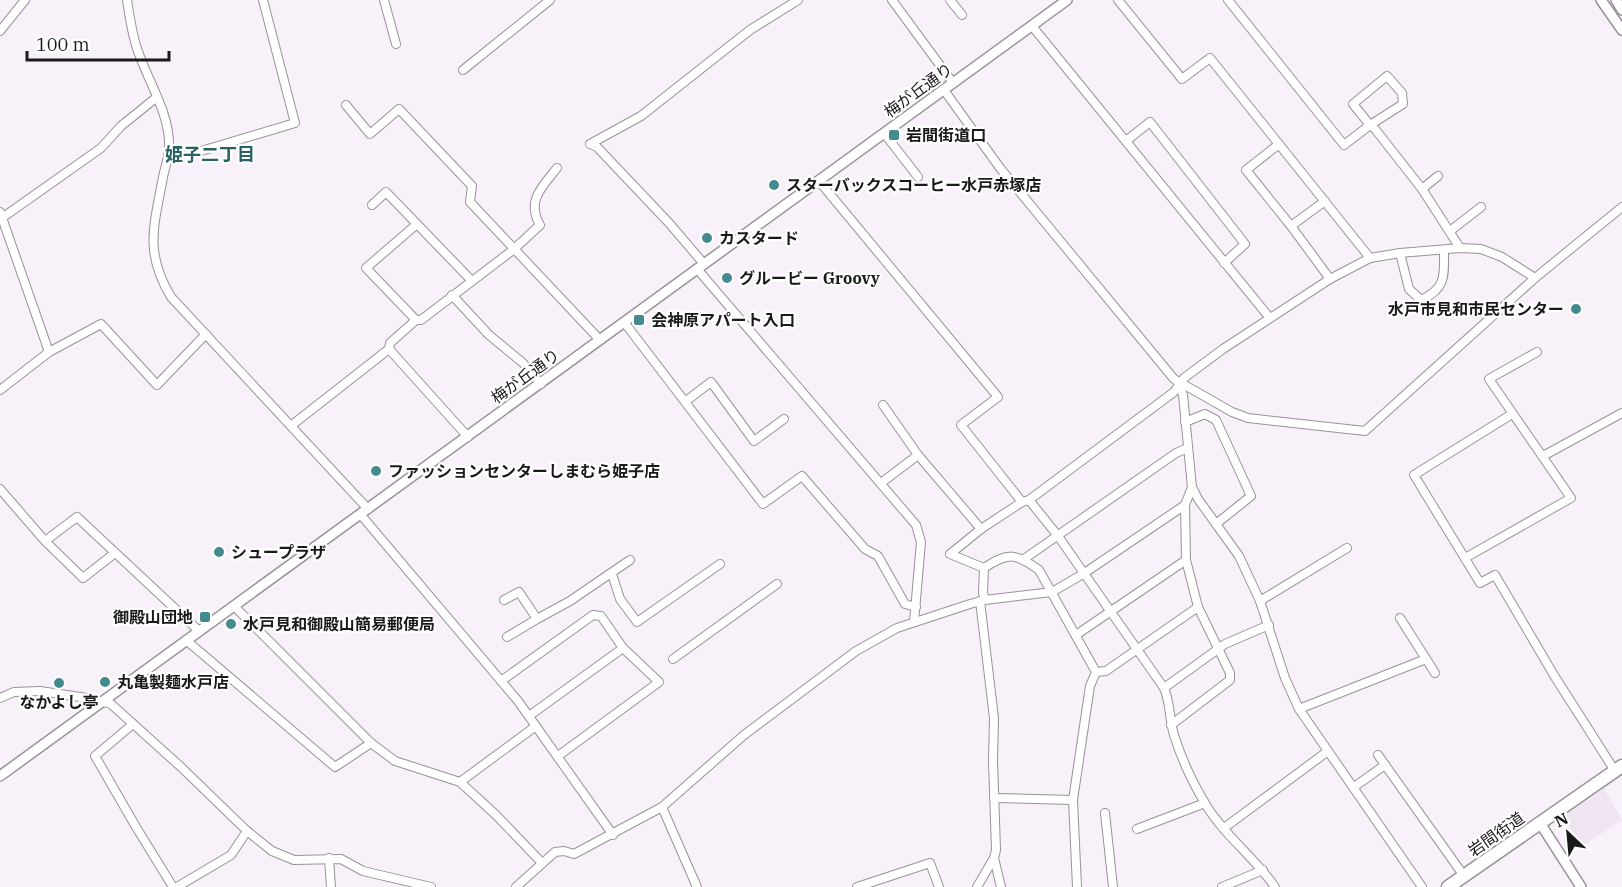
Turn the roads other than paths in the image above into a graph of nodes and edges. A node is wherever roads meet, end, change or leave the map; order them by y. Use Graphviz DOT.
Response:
graph roads {
  1 [pos="25,0"];
  2 [pos="127,0"];
  3 [pos="263,0"];
  4 [pos="384,0"];
  5 [pos="550,0"];
  6 [pos="798,0"];
  7 [pos="892,0"];
  8 [pos="950,0"];
  9 [pos="1067,0"];
  10 [pos="1118,0"];
  11 [pos="1228,0"];
  12 [pos="1601,0"];
  13 [pos="1616,0"];
  14 [pos="1622,10"];
  15 [pos="962,15"];
  16 [pos="1032,26"];
  17 [pos="1622,30"];
  18 [pos="0,31"];
  19 [pos="396,44"];
  20 [pos="463,70"];
  21 [pos="953,83"];
  22 [pos="944,90"];
  23 [pos="157,97"];
  24 [pos="346,105"];
  25 [pos="1370,125"];
  26 [pos="884,133"];
  27 [pos="1126,141"];
  28 [pos="1279,144"];
  29 [pos="181,157"];
  30 [pos="557,168"];
  31 [pos="1438,176"];
  32 [pos="918,177"];
  33 [pos="819,180"];
  34 [pos="1422,189"];
  35 [pos="1324,201"];
  36 [pos="372,205"];
  37 [pos="1481,207"];
  38 [pos="1622,207"];
  39 [pos="1,215"];
  40 [pos="417,224"];
  41 [pos="1291,226"];
  42 [pos="1450,231"];
  43 [pos="1460,248"];
  44 [pos="513,250"];
  45 [pos="1444,250"];
  46 [pos="1400,253"];
  47 [pos="1370,258"];
  48 [pos="1224,262"];
  49 [pos="701,267"];
  50 [pos="1535,278"];
  51 [pos="1330,279"];
  52 [pos="471,280"];
  53 [pos="452,295"];
  54 [pos="1269,317"];
  55 [pos="416,320"];
  56 [pos="624,322"];
  57 [pos="206,334"];
  58 [pos="600,340"];
  59 [pos="389,349"];
  60 [pos="49,352"];
  61 [pos="1537,352"];
  62 [pos="541,384"];
  63 [pos="1179,384"];
  64 [pos="0,390"];
  65 [pos="686,401"];
  66 [pos="882,405"];
  67 [pos="1622,413"];
  68 [pos="1512,414"];
  69 [pos="784,419"];
  70 [pos="1185,422"];
  71 [pos="292,425"];
  72 [pos="468,437"];
  73 [pos="1188,448"];
  74 [pos="918,455"];
  75 [pos="1544,456"];
  76 [pos="881,483"];
  77 [pos="1192,487"];
  78 [pos="0,489"];
  79 [pos="1026,501"];
  80 [pos="1185,505"];
  81 [pos="364,512"];
  82 [pos="1216,524"];
  83 [pos="981,529"];
  84 [pos="1058,536"];
  85 [pos="45,541"];
  86 [pos="1347,548"];
  87 [pos="115,553"];
  88 [pos="1466,558"];
  89 [pos="1024,559"];
  90 [pos="630,560"];
  91 [pos="1186,560"];
  92 [pos="720,564"];
  93 [pos="984,568"];
  94 [pos="612,574"];
  95 [pos="1083,574"];
  96 [pos="777,584"];
  97 [pos="1052,592"];
  98 [pos="504,600"];
  99 [pos="983,601"];
  100 [pos="1260,601"];
  101 [pos="234,606"];
  102 [pos="916,607"];
  103 [pos="1198,607"];
  104 [pos="1110,613"];
  105 [pos="1400,618"];
  106 [pos="537,619"];
  107 [pos="914,622"];
  108 [pos="1269,625"];
  109 [pos="199,631"];
  110 [pos="1076,634"];
  111 [pos="507,637"];
  112 [pos="186,640"];
  113 [pos="623,648"];
  114 [pos="1137,650"];
  115 [pos="1218,650"];
  116 [pos="1426,658"];
  117 [pos="673,659"];
  118 [pos="1095,672"];
  119 [pos="1435,673"];
  120 [pos="501,681"];
  121 [pos="1164,688"];
  122 [pos="0,698"];
  123 [pos="103,701"];
  124 [pos="1299,709"];
  125 [pos="530,716"];
  126 [pos="133,724"];
  127 [pos="1171,725"];
  128 [pos="536,726"];
  129 [pos="371,743"];
  130 [pos="1328,751"];
  131 [pos="1378,755"];
  132 [pos="558,756"];
  133 [pos="1385,765"];
  134 [pos="1618,769"];
  135 [pos="0,776"];
  136 [pos="460,782"];
  137 [pos="1354,787"];
  138 [pos="994,798"];
  139 [pos="1073,800"];
  140 [pos="1205,803"];
  141 [pos="662,807"];
  142 [pos="1105,813"];
  143 [pos="1540,823"];
  144 [pos="1224,828"];
  145 [pos="1137,829"];
  146 [pos="247,831"];
  147 [pos="613,835"];
  148 [pos="329,858"];
  149 [pos="994,858"];
  150 [pos="542,863"];
  151 [pos="1263,870"];
  152 [pos="1464,876"];
  153 [pos="175,887"];
  154 [pos="331,887"];
  155 [pos="431,887"];
  156 [pos="516,887"];
  157 [pos="696,887"];
  158 [pos="857,887"];
  159 [pos="939,887"];
  160 [pos="977,887"];
  161 [pos="1001,887"];
  162 [pos="1077,887"];
  163 [pos="1113,887"];
  164 [pos="1222,887"];
  165 [pos="1275,887"];
  166 [pos="1422,887"];
  167 [pos="1448,887"];
  168 [pos="1581,887"];
  1 -- 18 [label="street"];
  2 -- 23 [label="street"];
  3 -- 29 [label="street"];
  4 -- 19 [label="street"];
  5 -- 20 [label="street"];
  6 -- 49 [label="street"];
  7 -- 21 [label="street"];
  8 -- 15 [label="street"];
  9 -- 16 [label="street, 梅が丘通り"];
  10 -- 28 [label="street"];
  11 -- 25 [label="street"];
  12 -- 17 [label="street"];
  13 -- 14 [label="street"];
  16 -- 21 [label="street, 梅が丘通り"];
  16 -- 27 [label="street"];
  21 -- 22 [label="street, 梅が丘通り"];
  22 -- 26 [label="street, 梅が丘通り"];
  22 -- 63 [label="street"];
  23 -- 39 [label="street"];
  23 -- 57 [label="street"];
  24 -- 44 [label="street"];
  25 -- 25 [label="street"];
  25 -- 34 [label="street"];
  26 -- 32 [label="street"];
  26 -- 33 [label="street, 梅が丘通り"];
  27 -- 48 [label="street"];
  27 -- 48 [label="street"];
  28 -- 35 [label="street"];
  28 -- 41 [label="street"];
  30 -- 44 [label="street"];
  31 -- 34 [label="street"];
  33 -- 49 [label="street, 梅が丘通り"];
  33 -- 79 [label="street"];
  34 -- 42 [label="street"];
  35 -- 41 [label="street"];
  35 -- 47 [label="street"];
  36 -- 40 [label="street"];
  37 -- 42 [label="street"];
  38 -- 50 [label="street"];
  39 -- 60 [label="street"];
  40 -- 52 [label="street"];
  40 -- 55 [label="street"];
  41 -- 51 [label="street"];
  42 -- 43 [label="street"];
  43 -- 45 [label="street"];
  43 -- 50 [label="street"];
  44 -- 52 [label="street"];
  44 -- 58 [label="street"];
  45 -- 46 [label="street"];
  45 -- 46 [label="street"];
  46 -- 47 [label="street"];
  47 -- 51 [label="street"];
  48 -- 54 [label="street"];
  49 -- 56 [label="street, 梅が丘通り"];
  49 -- 76 [label="street"];
  50 -- 63 [label="street"];
  51 -- 54 [label="street"];
  52 -- 53 [label="street"];
  53 -- 55 [label="street"];
  53 -- 62 [label="street"];
  54 -- 63 [label="street"];
  55 -- 59 [label="street"];
  56 -- 58 [label="street, 梅が丘通り"];
  56 -- 65 [label="street"];
  57 -- 60 [label="street"];
  57 -- 71 [label="street"];
  58 -- 62 [label="street, 梅が丘通り"];
  59 -- 71 [label="street"];
  59 -- 72 [label="street"];
  60 -- 64 [label="street"];
  61 -- 68 [label="street"];
  62 -- 72 [label="street, 梅が丘通り"];
  63 -- 70 [label="street"];
  63 -- 79 [label="street"];
  65 -- 69 [label="street"];
  65 -- 102 [label="street"];
  66 -- 74 [label="street"];
  67 -- 75 [label="street"];
  68 -- 75 [label="street"];
  68 -- 88 [label="street"];
  70 -- 73 [label="street"];
  70 -- 82 [label="street"];
  71 -- 81 [label="street"];
  72 -- 81 [label="street, 梅が丘通り"];
  73 -- 77 [label="street"];
  73 -- 84 [label="street"];
  74 -- 76 [label="street"];
  74 -- 83 [label="street"];
  75 -- 88 [label="street"];
  76 -- 102 [label="street"];
  77 -- 80 [label="street"];
  77 -- 82 [label="street"];
  78 -- 85 [label="street"];
  79 -- 83 [label="street"];
  79 -- 84 [label="street"];
  80 -- 91 [label="street"];
  80 -- 95 [label="street"];
  81 -- 101 [label="street, 梅が丘通り"];
  81 -- 120 [label="street"];
  82 -- 100 [label="street"];
  83 -- 93 [label="street"];
  84 -- 89 [label="street"];
  84 -- 95 [label="street"];
  85 -- 87 [label="street"];
  85 -- 87 [label="street"];
  86 -- 100 [label="street"];
  87 -- 109 [label="street"];
  88 -- 134 [label="street"];
  89 -- 93 [label="street"];
  89 -- 97 [label="street"];
  90 -- 94 [label="street"];
  91 -- 103 [label="street"];
  91 -- 104 [label="street"];
  92 -- 94 [label="street"];
  93 -- 99 [label="street"];
  94 -- 106 [label="street"];
  95 -- 97 [label="street"];
  95 -- 104 [label="street"];
  96 -- 117 [label="street"];
  97 -- 99 [label="street"];
  97 -- 110 [label="street"];
  98 -- 106 [label="street"];
  99 -- 107 [label="street"];
  99 -- 138 [label="street"];
  100 -- 108 [label="street"];
  101 -- 109 [label="street, 梅が丘通り"];
  101 -- 129 [label="street"];
  102 -- 107 [label="street"];
  103 -- 114 [label="street"];
  103 -- 115 [label="street"];
  104 -- 110 [label="street"];
  104 -- 114 [label="street"];
  105 -- 116 [label="street"];
  106 -- 111 [label="street"];
  107 -- 141 [label="street"];
  108 -- 115 [label="street"];
  108 -- 124 [label="street"];
  109 -- 112 [label="street, 梅が丘通り"];
  110 -- 118 [label="street"];
  112 -- 123 [label="street, 梅が丘通り"];
  112 -- 129 [label="street"];
  113 -- 120 [label="street"];
  113 -- 125 [label="street"];
  113 -- 132 [label="street"];
  114 -- 118 [label="street"];
  114 -- 121 [label="street"];
  115 -- 121 [label="street"];
  115 -- 127 [label="street"];
  116 -- 119 [label="street"];
  116 -- 124 [label="street"];
  118 -- 139 [label="street"];
  120 -- 125 [label="street"];
  121 -- 127 [label="street"];
  122 -- 123 [label="street"];
  123 -- 126 [label="street"];
  123 -- 135 [label="street, 梅が丘通り"];
  124 -- 130 [label="street"];
  125 -- 128 [label="street"];
  126 -- 146 [label="street"];
  126 -- 153 [label="street"];
  127 -- 140 [label="street"];
  128 -- 132 [label="street"];
  128 -- 136 [label="street"];
  129 -- 136 [label="street"];
  130 -- 137 [label="street"];
  130 -- 144 [label="street"];
  131 -- 133 [label="street"];
  132 -- 147 [label="street"];
  133 -- 137 [label="street"];
  133 -- 152 [label="street"];
  134 -- 143 [label="main road, 岩間街道"];
  136 -- 150 [label="street"];
  137 -- 166 [label="street"];
  138 -- 139 [label="street"];
  138 -- 149 [label="street"];
  139 -- 162 [label="street"];
  140 -- 144 [label="street"];
  140 -- 145 [label="street"];
  141 -- 147 [label="street"];
  141 -- 157 [label="street"];
  142 -- 163 [label="street"];
  143 -- 152 [label="main road, 岩間街道"];
  143 -- 168 [label="street"];
  144 -- 151 [label="street"];
  146 -- 148 [label="street"];
  146 -- 153 [label="street"];
  147 -- 150 [label="street"];
  148 -- 154 [label="street"];
  148 -- 155 [label="street"];
  149 -- 160 [label="street"];
  149 -- 161 [label="street"];
  150 -- 156 [label="street"];
  151 -- 164 [label="street"];
  151 -- 165 [label="street"];
  152 -- 167 [label="main road, 岩間街道"];
  158 -- 159 [label="street"];
}
